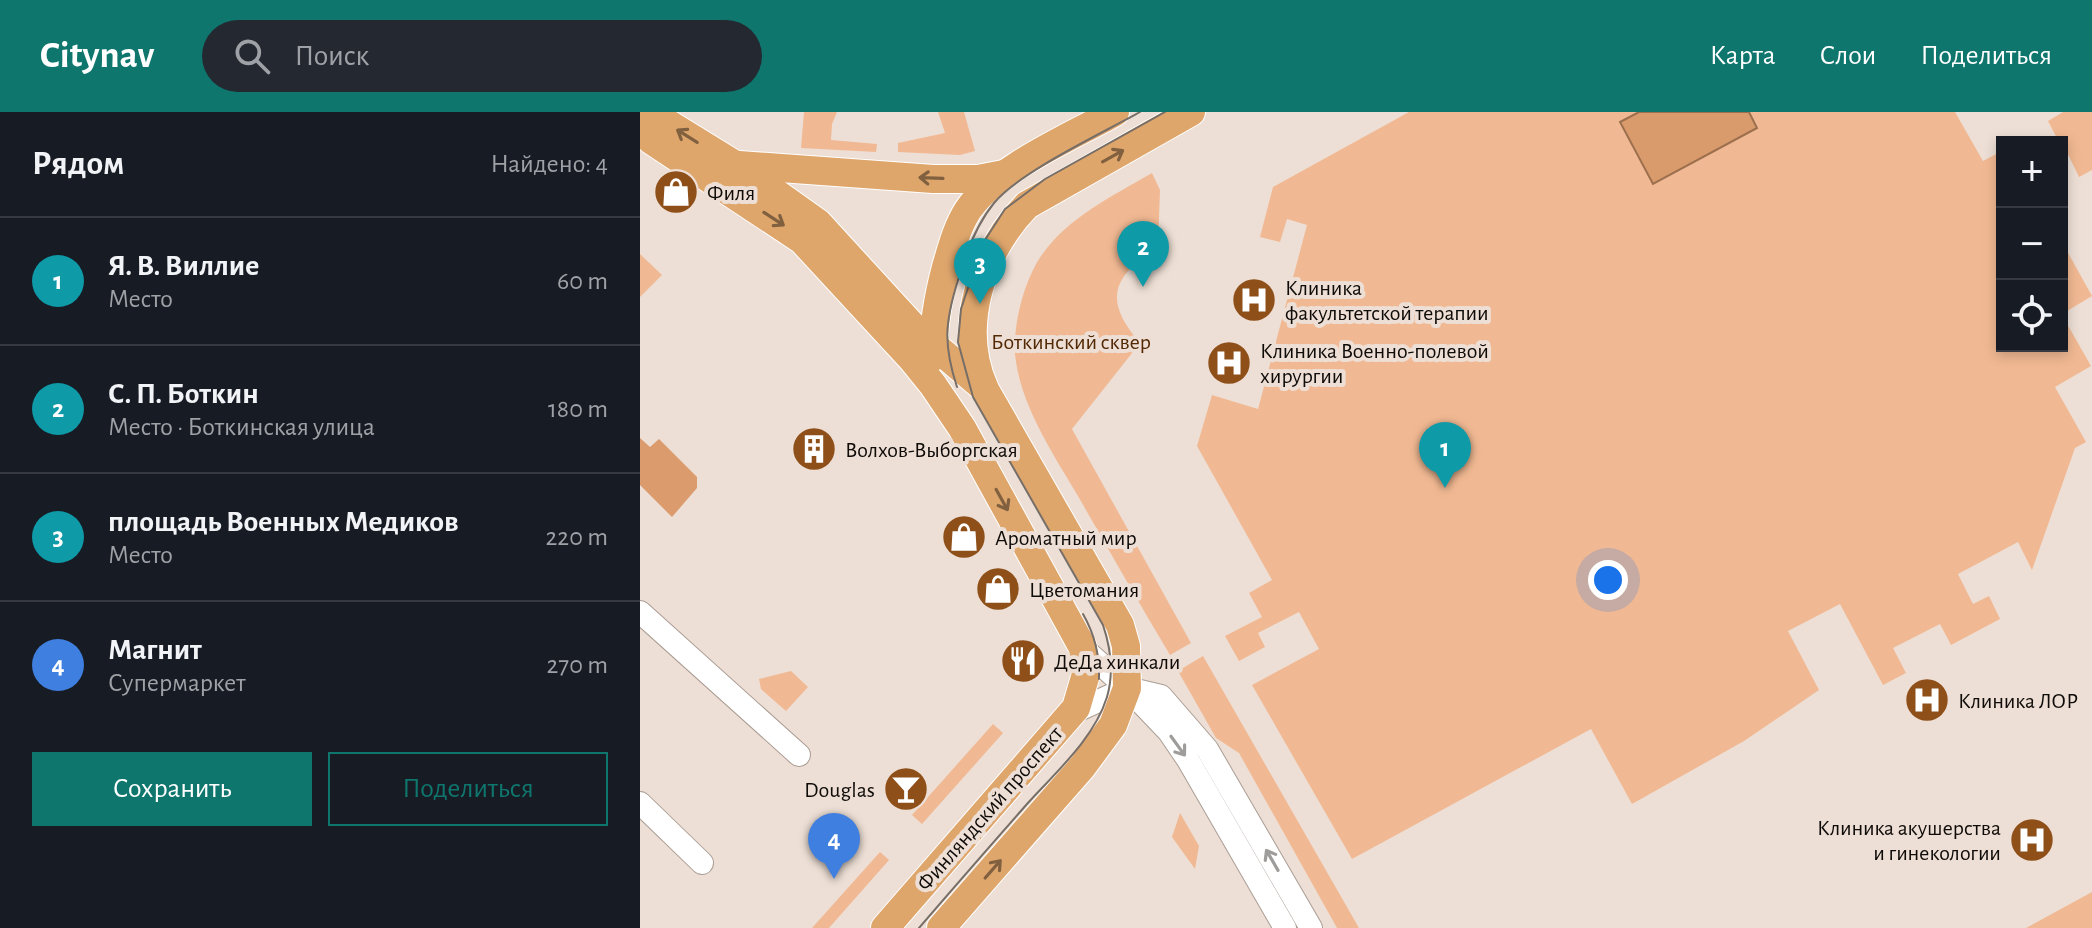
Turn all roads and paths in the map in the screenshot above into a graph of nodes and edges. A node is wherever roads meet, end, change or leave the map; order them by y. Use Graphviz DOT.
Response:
graph roads {
  1 [pos="1115,112"];
  2 [pos="1191,112"];
  3 [pos="640,114"];
  4 [pos="640,129"];
  5 [pos="732,163"];
  6 [pos="1009,172"];
  7 [pos="971,326"];
  8 [pos="895,340"];
  9 [pos="933,344"];
  10 [pos="933,385"];
  11 [pos="984,388"];
  12 [pos="640,612"];
  13 [pos="1083,648"];
  14 [pos="1127,688"];
  15 [pos="1072,713"];
  16 [pos="799,755"];
  17 [pos="640,803"];
  18 [pos="702,863"];
  19 [pos="885,928"];
  20 [pos="941,928"];
  21 [pos="1285,928"];
  22 [pos="1311,928"];
  1 -- 6 [label="main road"];
  7 -- 2 [label="main road, one-way"];
  5 -- 3 [label="main road, one-way"];
  4 -- 8 [label="main road, one-way"];
  6 -- 5 [label="main road, one-way"];
  5 -- 9 [label="main road"];
  6 -- 9 [label="main road"];
  7 -- 9 [label="main road"];
  7 -- 11 [label="main road"];
  8 -- 9 [label="main road"];
  8 -- 10 [label="main road"];
  9 -- 10 [label="main road"];
  9 -- 11 [label="main road"];
  10 -- 13 [label="main road, one-way"];
  11 -- 14 [label="main road"];
  12 -- 16 [label="street"];
  13 -- 14 [label="street"];
  13 -- 15 [label="main road, Финляндский проспект"];
  14 -- 15 [label="street"];
  20 -- 14 [label="main road, Финляндский проспект, one-way"];
  14 -- 21 [label="street, one-way"];
  22 -- 14 [label="street, one-way"];
  15 -- 19 [label="main road, Финляндский проспект"];
  17 -- 18 [label="street"];
}
